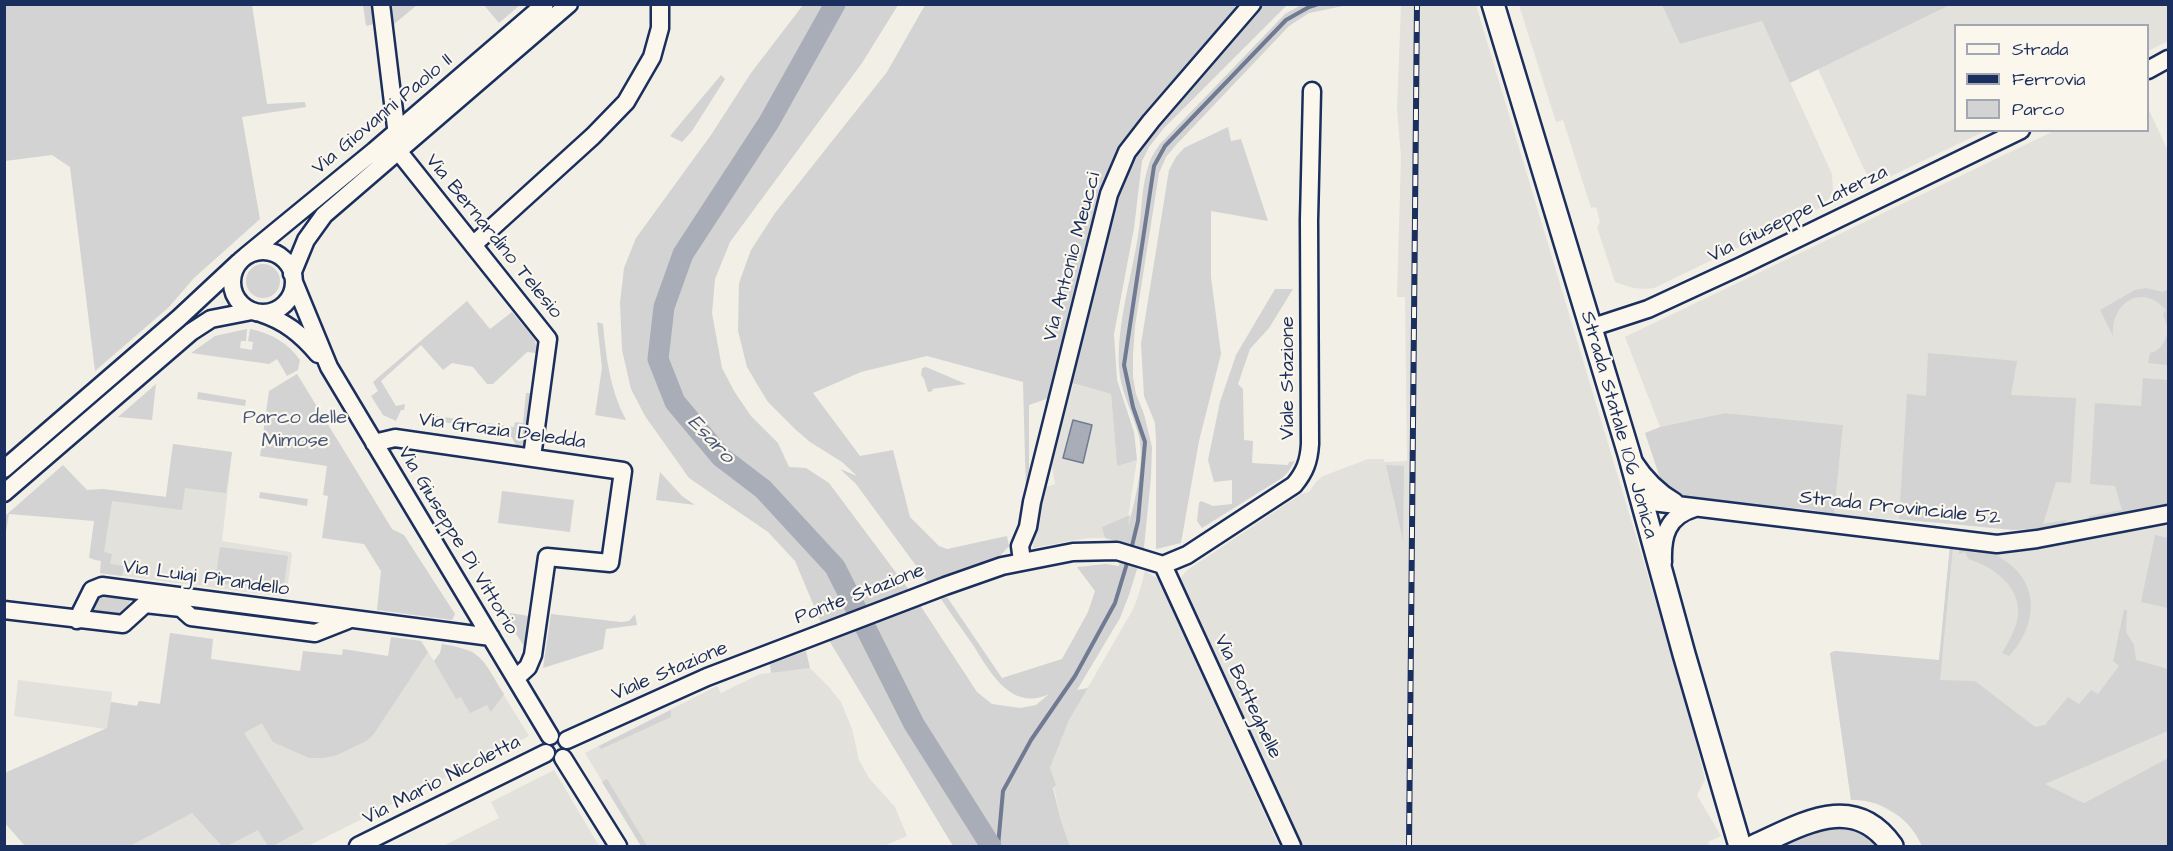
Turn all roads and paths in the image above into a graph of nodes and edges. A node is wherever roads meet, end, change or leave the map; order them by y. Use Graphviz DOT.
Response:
graph roads {
  1 [pos="381,4"];
  2 [pos="545,4"];
  3 [pos="569,4"];
  4 [pos="660,4"];
  5 [pos="1252,4"];
  6 [pos="1492,4"];
  7 [pos="2169,59"];
  8 [pos="2149,69"];
  9 [pos="1312,91"];
  10 [pos="396,132"];
  11 [pos="2017,132"];
  12 [pos="399,152"];
  13 [pos="473,244"];
  14 [pos="242,259"];
  15 [pos="293,278"];
  16 [pos="255,311"];
  17 [pos="1590,328"];
  18 [pos="329,367"];
  19 [pos="374,443"];
  20 [pos="1629,454"];
  21 [pos="532,457"];
  22 [pos="4,469"];
  23 [pos="4,493"];
  24 [pos="1644,508"];
  25 [pos="1696,508"];
  26 [pos="2169,514"];
  27 [pos="1022,561"];
  28 [pos="1163,565"];
  29 [pos="1663,578"];
  30 [pos="4,610"];
  31 [pos="77,620"];
  32 [pos="349,620"];
  33 [pos="491,637"];
  34 [pos="790,645"];
  35 [pos="516,678"];
  36 [pos="554,743"];
  37 [pos="1729,812"];
  38 [pos="358,846"];
  39 [pos="618,846"];
  40 [pos="1292,846"];
  41 [pos="1740,846"];
  42 [pos="1745,846"];
  43 [pos="1754,846"];
  44 [pos="1892,846"];
  1 -- 10 [label="street"];
  2 -- 10 [label="street, Via Giovanni Paolo II"];
  3 -- 12 [label="street, Via Giovanni Paolo II"];
  4 -- 13 [label="street"];
  5 -- 27 [label="street, Via Antonio Meucci"];
  6 -- 17 [label="main road, Strada Statale 106 Jonica"];
  7 -- 8 [label="street"];
  9 -- 28 [label="street, Viale Stazione"];
  10 -- 12 [label="street"];
  10 -- 14 [label="street, Via Giovanni Paolo II"];
  11 -- 17 [label="street, Via Giuseppe Laterza"];
  12 -- 13 [label="street, Via Bernardino Telesio"];
  12 -- 15 [label="street, Via Giovanni Paolo II"];
  13 -- 21 [label="street, Via Bernardino Telesio"];
  14 -- 15 [label="street"];
  14 -- 16 [label="street"];
  14 -- 22 [label="street, Via Giovanni Paolo II"];
  15 -- 16 [label="street"];
  15 -- 18 [label="street"];
  16 -- 18 [label="street"];
  16 -- 23 [label="street"];
  17 -- 20 [label="main road, Strada Statale 106 Jonica"];
  18 -- 19 [label="street, Via Giuseppe Di Vittorio"];
  19 -- 21 [label="street, Via Grazia Deledda"];
  19 -- 33 [label="street, Via Giuseppe Di Vittorio"];
  20 -- 24 [label="main road, Strada Statale 106 Jonica"];
  20 -- 25 [label="street"];
  21 -- 35 [label="street, Via Grazia Deledda"];
  24 -- 25 [label="street"];
  24 -- 29 [label="main road, Strada Statale 106 Jonica"];
  25 -- 26 [label="street, Strada Provinciale 52"];
  25 -- 29 [label="street"];
  27 -- 28 [label="street"];
  27 -- 34 [label="street, Ponte Stazione"];
  28 -- 40 [label="street, Via Botteghelle"];
  29 -- 37 [label="main road, Strada Statale 106 Jonica"];
  30 -- 31 [label="street, Via Luigi Pirandello"];
  31 -- 32 [label="street, Via Luigi Pirandello"];
  31 -- 32 [label="street, Via Luigi Pirandello"];
  32 -- 33 [label="street, Via Luigi Pirandello"];
  33 -- 35 [label="street, Via Giuseppe Di Vittorio"];
  34 -- 36 [label="street, Viale Stazione"];
  35 -- 36 [label="street, Via Giuseppe Di Vittorio"];
  36 -- 38 [label="street, Via Mario Nicoletta"];
  36 -- 39 [label="street"];
  37 -- 41 [label="main road, Strada Statale 106 Jonica"];
  37 -- 42 [label="main road"];
  43 -- 44 [label="main road"];
}
